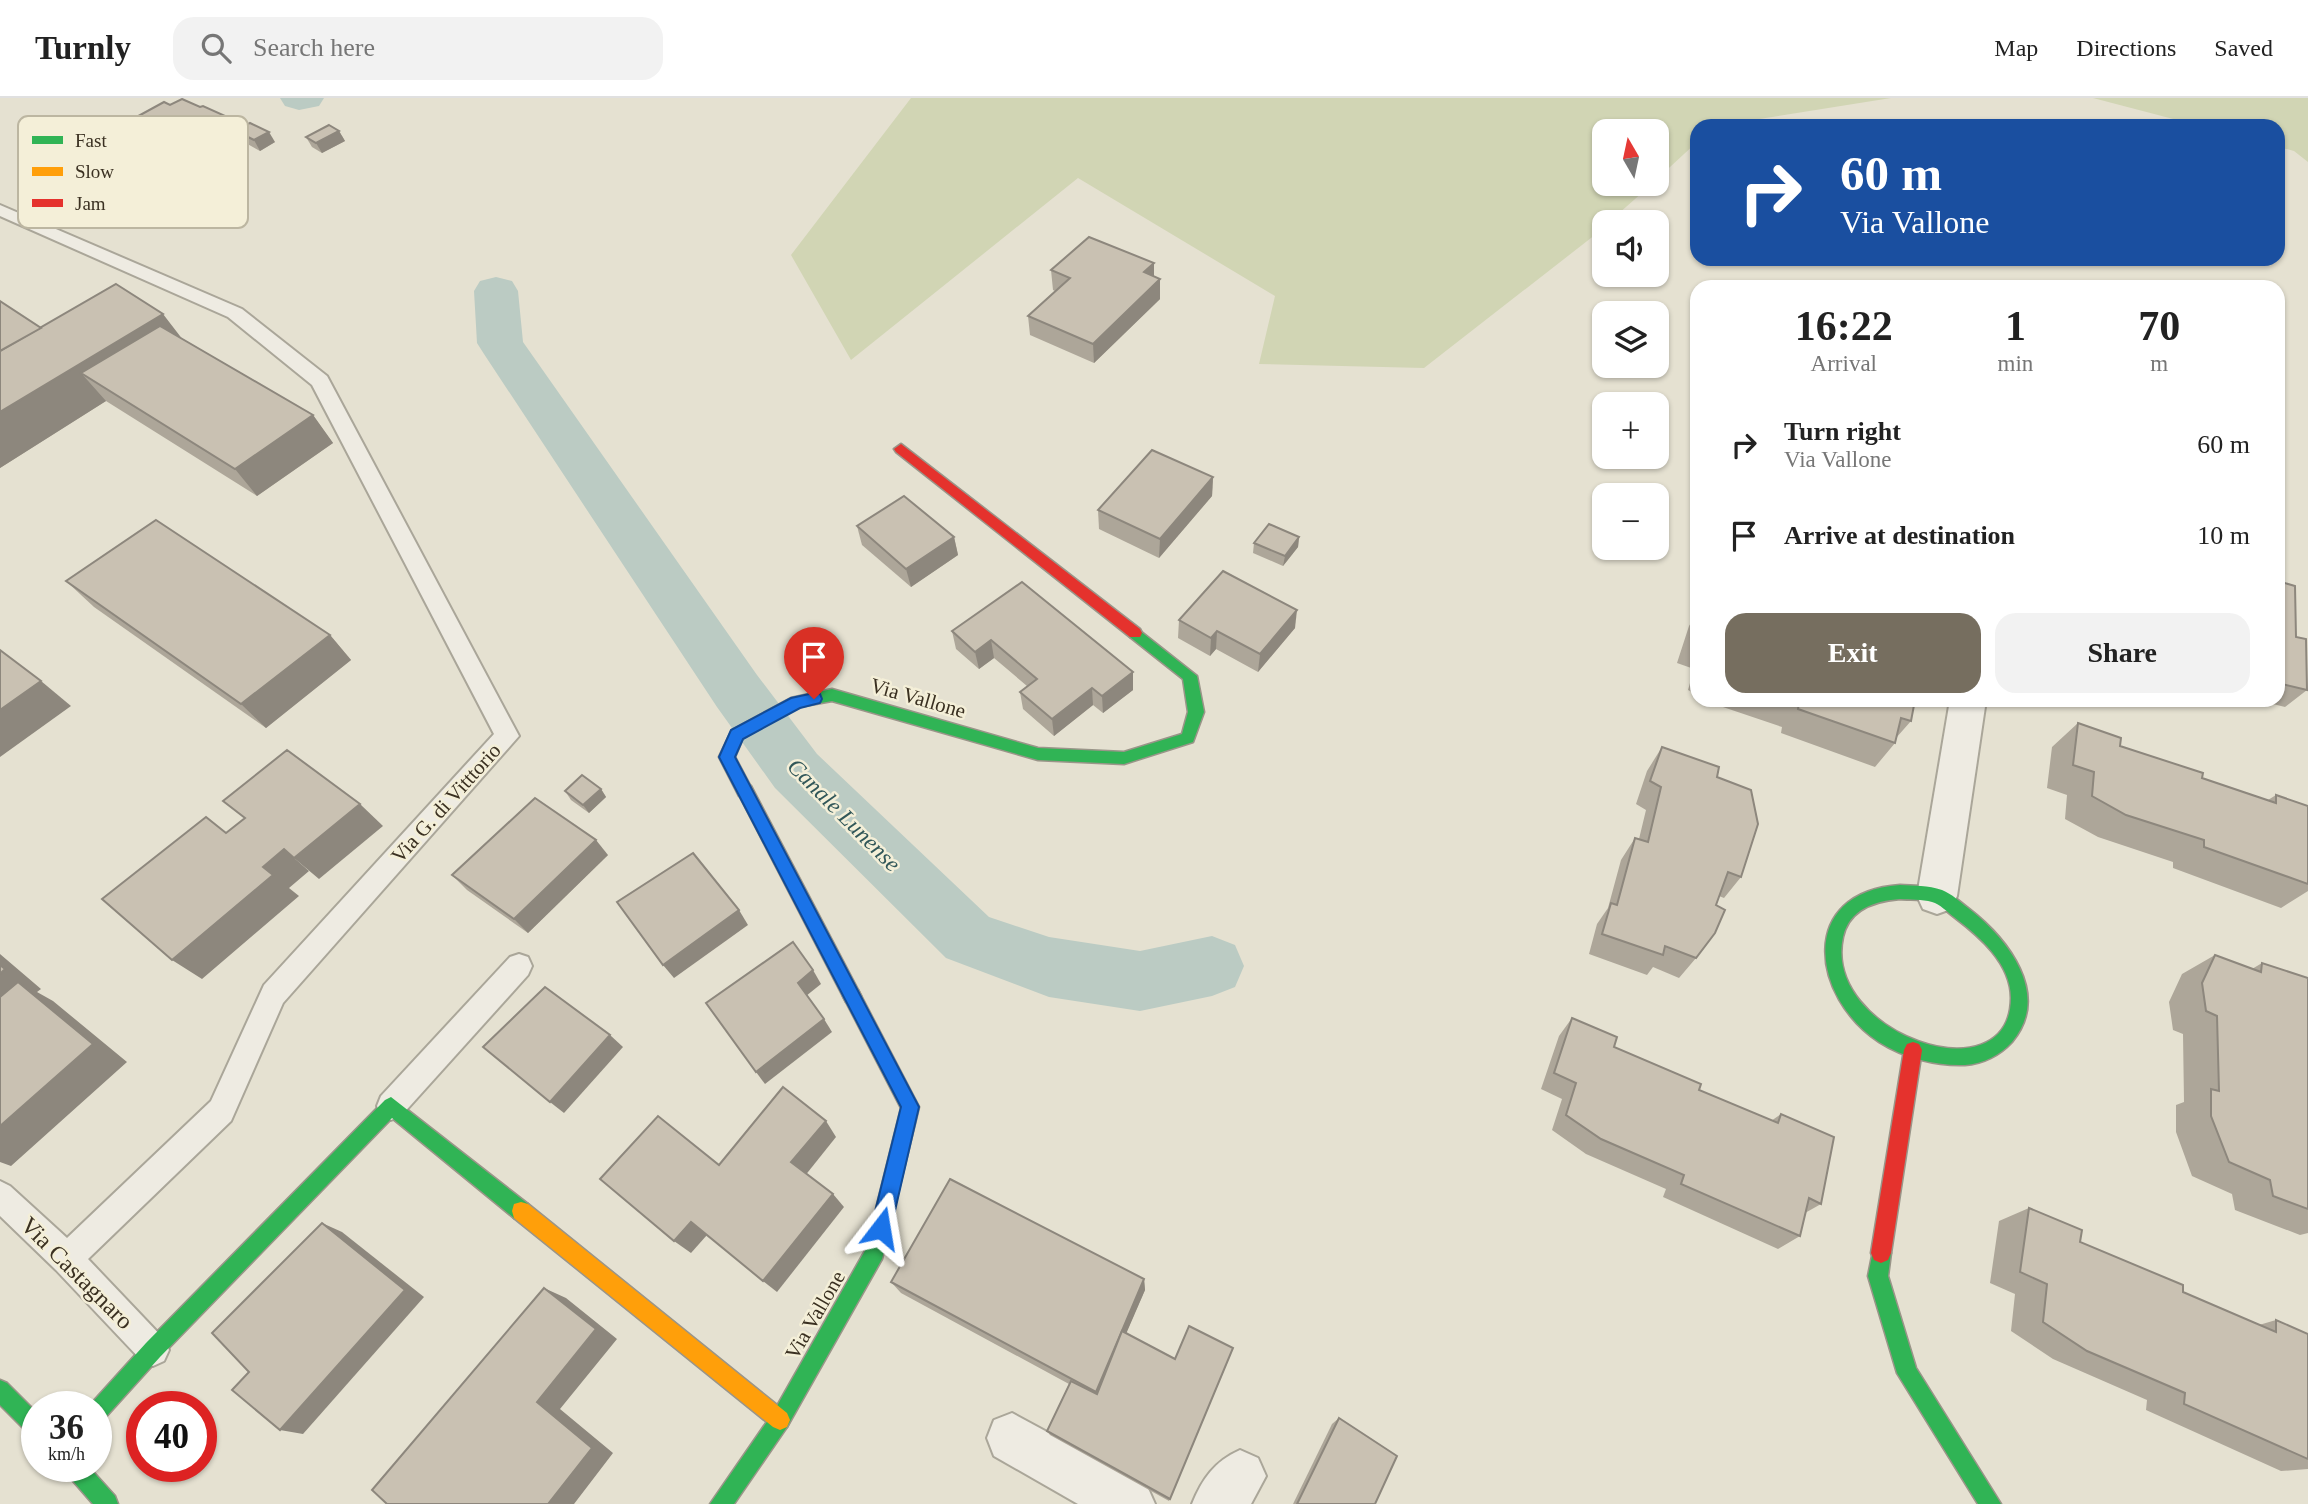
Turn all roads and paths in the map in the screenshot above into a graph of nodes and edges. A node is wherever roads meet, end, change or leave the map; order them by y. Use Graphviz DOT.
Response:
graph roads {
  1 [pos="0,210"];
  2 [pos="18,218"];
  3 [pos="41,228"];
  4 [pos="901,449"];
  5 [pos="1967,707"];
  6 [pos="1937,896"];
  7 [pos="519,966"];
  8 [pos="1913,1050"];
  9 [pos="391,1106"];
  10 [pos="0,1196"];
  11 [pos="67,1259"];
  12 [pos="153,1350"];
  13 [pos="0,1390"];
  14 [pos="112,1395"];
  15 [pos="21,1412"];
  16 [pos="780,1420"];
  17 [pos="1012,1438"];
  18 [pos="87,1482"];
  19 [pos="107,1504"];
  20 [pos="721,1504"];
  21 [pos="1129,1504"];
  22 [pos="1990,1504"];
  1 -- 2 [label="lane, Via G. di Vitttorio"];
  3 -- 11 [label="lane, Via G. di Vitttorio"];
  4 -- 16 [label="street, Via Vallone"];
  5 -- 6 [label="street"];
  6 -- 8 [label="street"];
  6 -- 8 [label="street"];
  7 -- 9 [label="lane"];
  8 -- 22 [label="street"];
  9 -- 12 [label="street"];
  9 -- 16 [label="street"];
  10 -- 11 [label="lane, Via Castagnaro"];
  11 -- 12 [label="lane, Via Castagnaro"];
  12 -- 14 [label="street"];
  13 -- 15 [label="street"];
  16 -- 20 [label="street, Via Vallone"];
  17 -- 21 [label="street"];
  18 -- 19 [label="street"];
}
